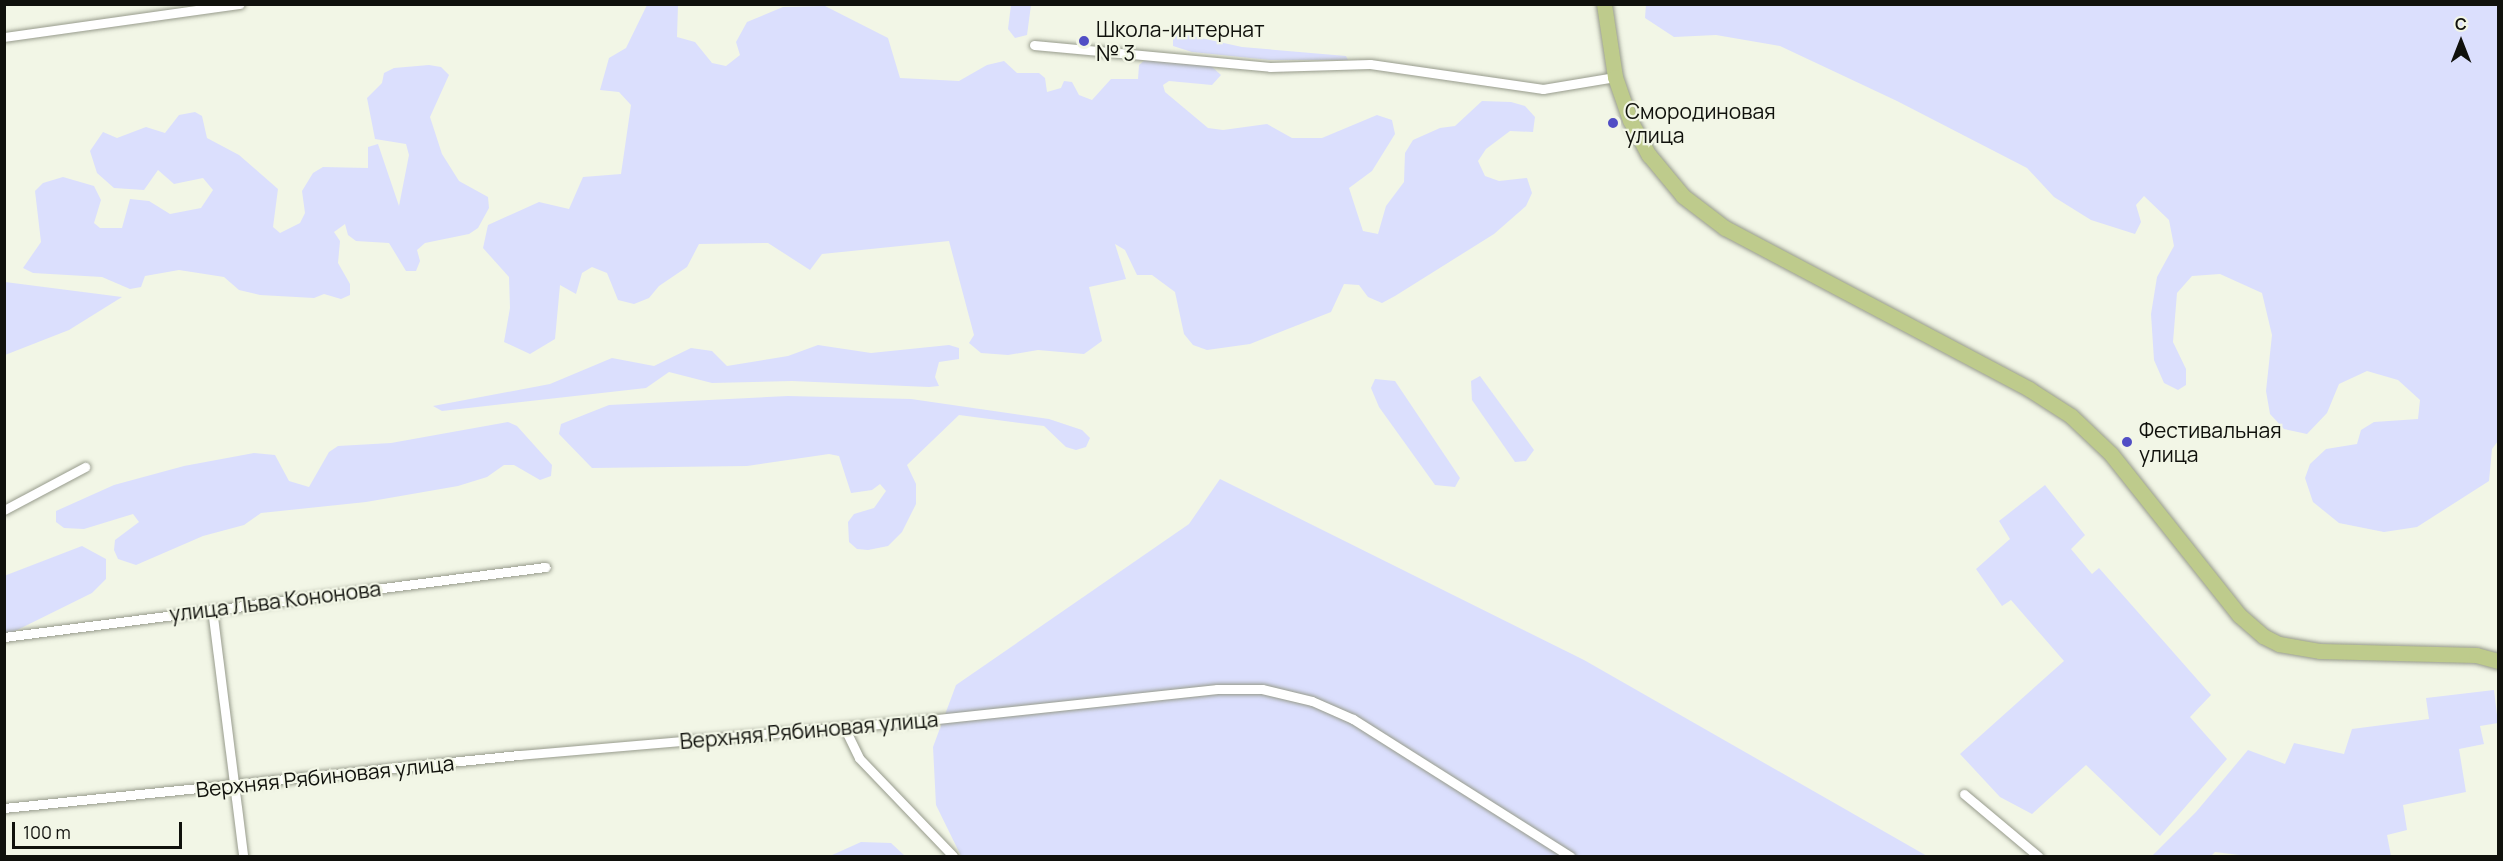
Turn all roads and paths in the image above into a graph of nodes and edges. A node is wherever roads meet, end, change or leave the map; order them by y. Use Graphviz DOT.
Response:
graph roads {
  1 [pos="240,4"];
  2 [pos="1604,4"];
  3 [pos="4,37"];
  4 [pos="1034,45"];
  5 [pos="1615,77"];
  6 [pos="85,467"];
  7 [pos="4,510"];
  8 [pos="545,567"];
  9 [pos="212,609"];
  10 [pos="4,637"];
  11 [pos="2499,661"];
  12 [pos="844,727"];
  13 [pos="236,786"];
  14 [pos="1964,794"];
  15 [pos="4,808"];
  16 [pos="243,856"];
  17 [pos="953,856"];
  18 [pos="1570,856"];
  19 [pos="2038,856"];
  1 -- 3 [label="street"];
  2 -- 5 [label="main road"];
  4 -- 5 [label="street"];
  5 -- 11 [label="main road"];
  6 -- 7 [label="street"];
  8 -- 9 [label="street, улица Льва Кононова"];
  9 -- 10 [label="street, улица Льва Кононова"];
  9 -- 13 [label="street"];
  12 -- 13 [label="street, Верхняя Рябиновая улица"];
  12 -- 17 [label="street"];
  12 -- 18 [label="street, Верхняя Рябиновая улица"];
  13 -- 15 [label="street, Верхняя Рябиновая улица"];
  13 -- 16 [label="street"];
  14 -- 19 [label="street"];
}
